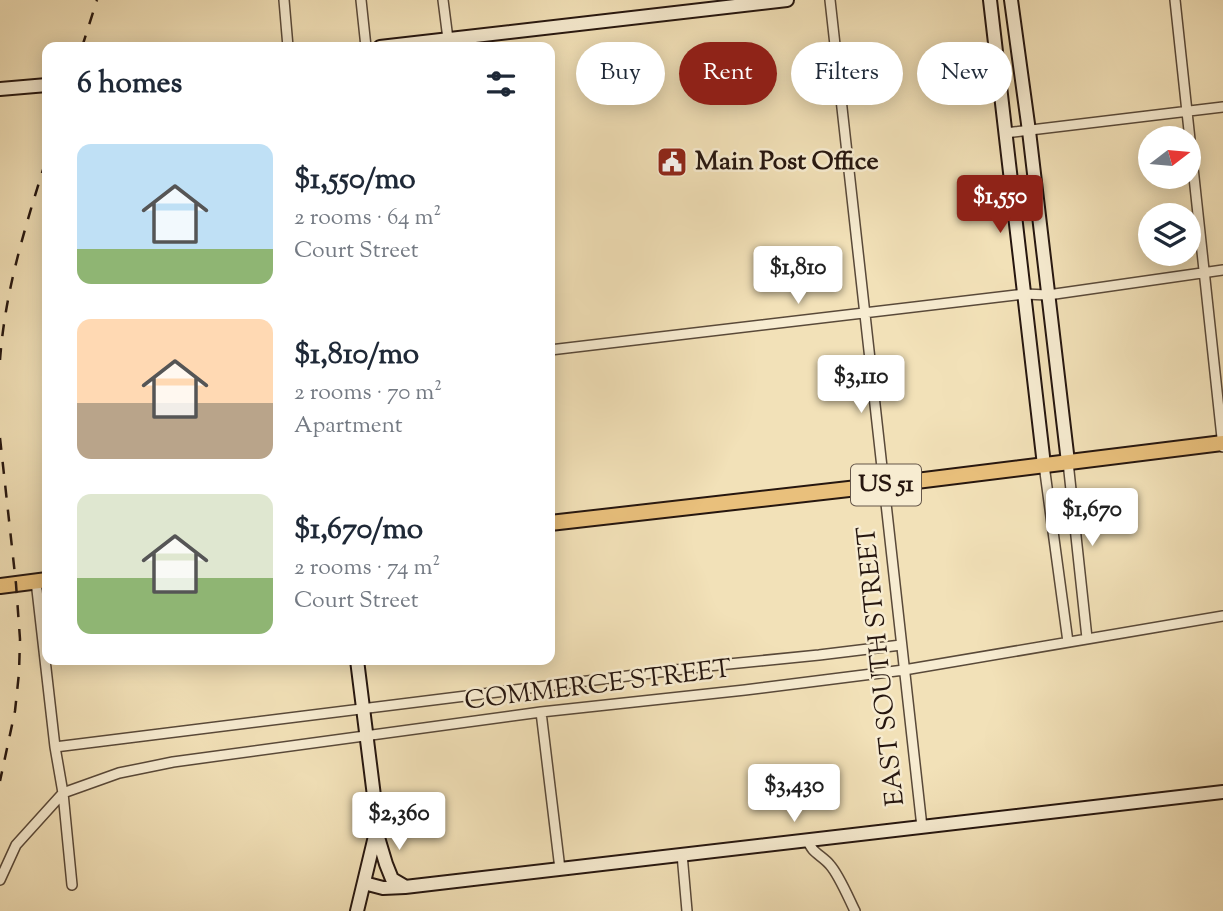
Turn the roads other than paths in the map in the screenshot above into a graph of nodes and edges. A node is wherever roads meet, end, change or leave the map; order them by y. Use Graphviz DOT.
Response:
graph roads {
  1 [pos="284,0"];
  2 [pos="361,0"];
  3 [pos="443,0"];
  4 [pos="787,0"];
  5 [pos="830,0"];
  6 [pos="989,0"];
  7 [pos="1011,0"];
  8 [pos="1175,0"];
  9 [pos="448,39"];
  10 [pos="288,42"];
  11 [pos="365,42"];
  12 [pos="422,42"];
  13 [pos="42,85"];
  14 [pos="0,89"];
  15 [pos="1223,107"];
  16 [pos="1187,111"];
  17 [pos="1029,131"];
  18 [pos="1004,133"];
  19 [pos="1223,270"];
  20 [pos="1205,272"];
  21 [pos="1024,294"];
  22 [pos="1048,295"];
  23 [pos="865,313"];
  24 [pos="555,349"];
  25 [pos="1223,445"];
  26 [pos="1068,462"];
  27 [pos="1044,465"];
  28 [pos="884,485"];
  29 [pos="555,522"];
  30 [pos="42,581"];
  31 [pos="0,586"];
  32 [pos="1223,616"];
  33 [pos="1087,638"];
  34 [pos="1068,642"];
  35 [pos="901,645"];
  36 [pos="49,665"];
  37 [pos="359,665"];
  38 [pos="904,670"];
  39 [pos="364,709"];
  40 [pos="541,712"];
  41 [pos="368,736"];
  42 [pos="55,747"];
  43 [pos="1223,792"];
  44 [pos="63,793"];
  45 [pos="922,827"];
  46 [pos="376,832"];
  47 [pos="808,840"];
  48 [pos="682,855"];
  49 [pos="560,869"];
  50 [pos="0,880"];
  51 [pos="364,883"];
  52 [pos="72,885"];
  53 [pos="405,887"];
  54 [pos="356,911"];
  55 [pos="687,911"];
  56 [pos="855,911"];
  1 -- 10 [label="street"];
  2 -- 11 [label="street"];
  3 -- 9 [label="street"];
  4 -- 9 [label="street"];
  5 -- 23 [label="street, EAST SOUTH STREET"];
  6 -- 18 [label="street"];
  7 -- 17 [label="street"];
  8 -- 16 [label="street"];
  9 -- 12 [label="street"];
  13 -- 14 [label="street"];
  15 -- 16 [label="street"];
  16 -- 17 [label="street"];
  16 -- 20 [label="street"];
  17 -- 18 [label="street"];
  17 -- 22 [label="street"];
  18 -- 21 [label="street"];
  19 -- 20 [label="street"];
  20 -- 22 [label="street"];
  20 -- 25 [label="street"];
  21 -- 22 [label="street"];
  21 -- 23 [label="street"];
  21 -- 27 [label="street"];
  22 -- 26 [label="street"];
  23 -- 24 [label="street"];
  23 -- 28 [label="street, EAST SOUTH STREET"];
  25 -- 26 [label="main road, US 51"];
  26 -- 27 [label="main road, US 51"];
  26 -- 33 [label="street"];
  27 -- 28 [label="main road, US 51"];
  27 -- 34 [label="street"];
  28 -- 29 [label="main road, US 51"];
  28 -- 35 [label="street, EAST SOUTH STREET"];
  30 -- 31 [label="main road"];
  32 -- 33 [label="street, COMMERCE STREET"];
  33 -- 34 [label="street, COMMERCE STREET"];
  34 -- 38 [label="street, COMMERCE STREET"];
  35 -- 38 [label="street, EAST SOUTH STREET"];
  35 -- 39 [label="street, COMMERCE STREET"];
  36 -- 42 [label="street"];
  37 -- 39 [label="street"];
  38 -- 40 [label="street, COMMERCE STREET"];
  38 -- 45 [label="street, EAST SOUTH STREET"];
  39 -- 41 [label="street"];
  39 -- 42 [label="street, COMMERCE STREET"];
  40 -- 41 [label="street, COMMERCE STREET"];
  40 -- 49 [label="street"];
  41 -- 44 [label="street, COMMERCE STREET"];
  41 -- 46 [label="street"];
  42 -- 44 [label="street"];
  43 -- 45 [label="street"];
  44 -- 50 [label="street"];
  44 -- 52 [label="street"];
  45 -- 47 [label="street"];
  46 -- 51 [label="street"];
  46 -- 53 [label="street"];
  47 -- 48 [label="street"];
  47 -- 56 [label="street"];
  48 -- 49 [label="street"];
  48 -- 55 [label="street"];
  49 -- 53 [label="street"];
  51 -- 53 [label="street"];
  51 -- 54 [label="street"];
}
